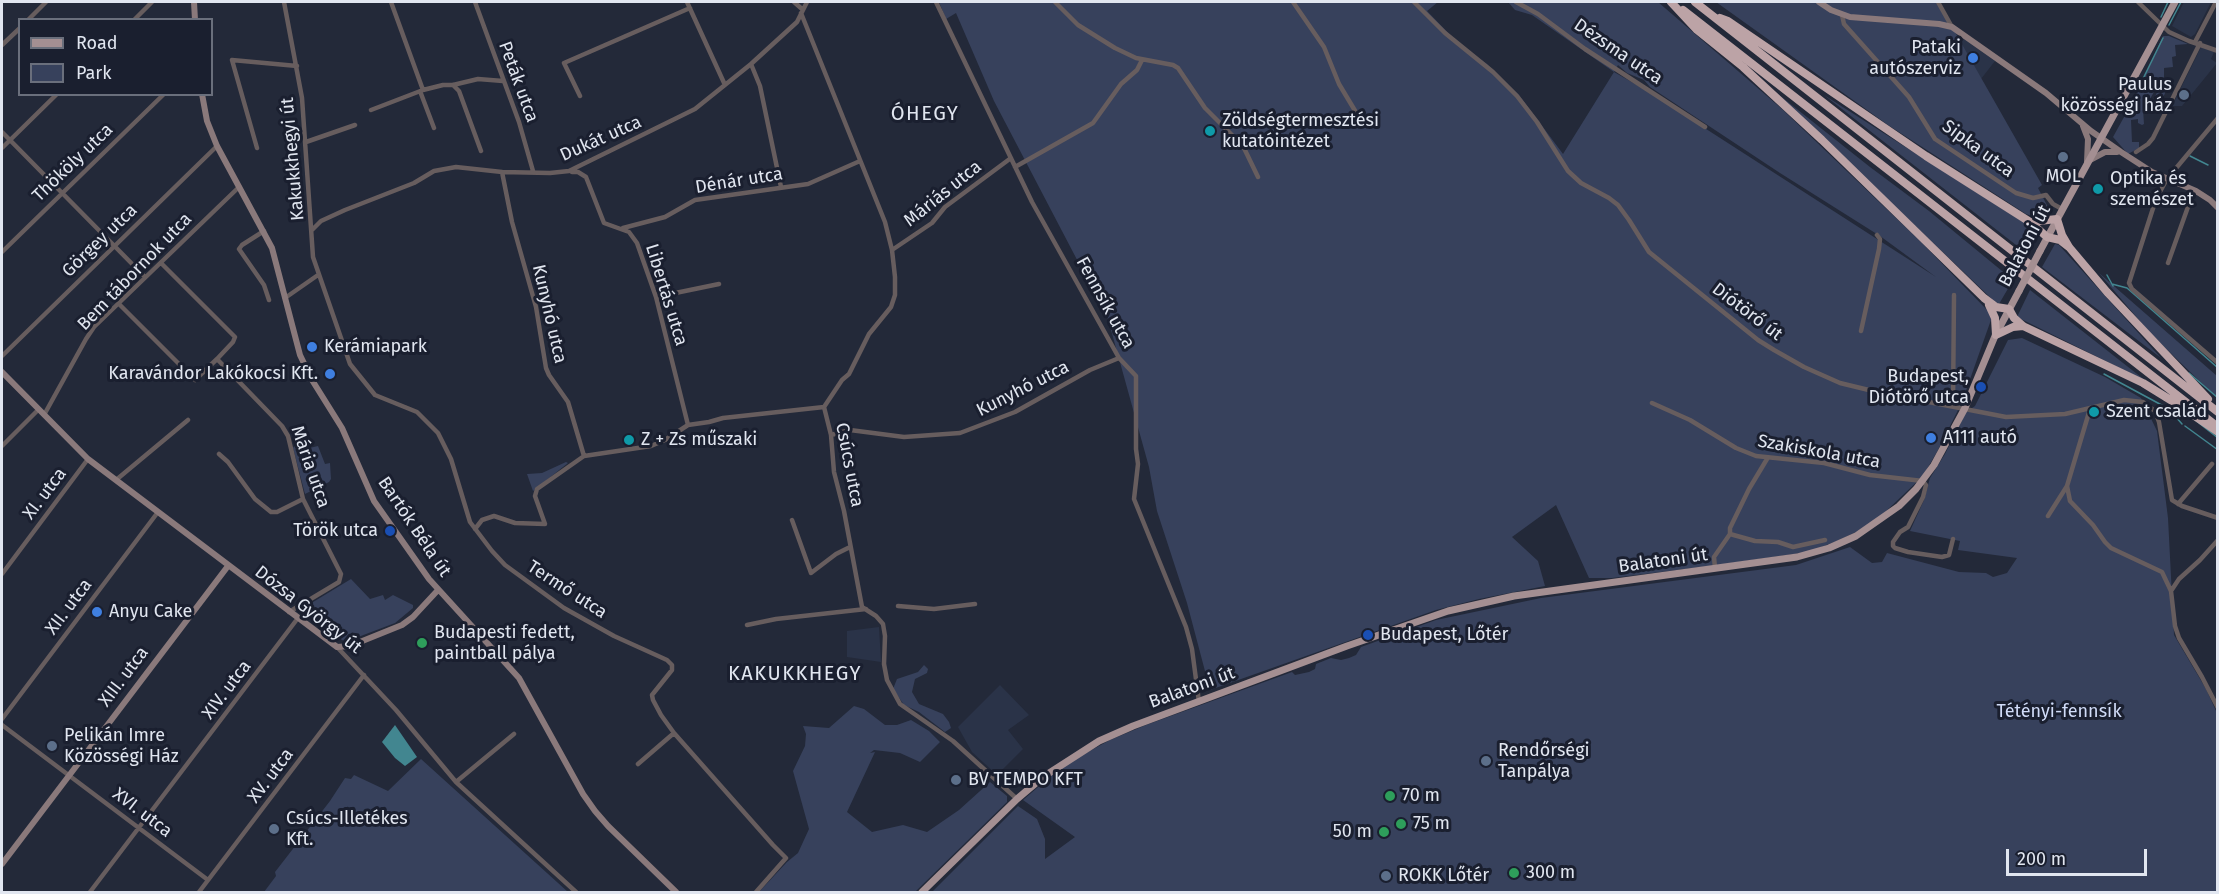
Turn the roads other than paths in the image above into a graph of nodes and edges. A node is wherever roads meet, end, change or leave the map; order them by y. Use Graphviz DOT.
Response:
graph roads {
  1 [pos="46,2"];
  2 [pos="152,2"];
  3 [pos="194,2"];
  4 [pos="284,2"];
  5 [pos="391,2"];
  6 [pos="475,2"];
  7 [pos="687,2"];
  8 [pos="794,2"];
  9 [pos="807,2"];
  10 [pos="936,2"];
  11 [pos="1055,2"];
  12 [pos="1293,2"];
  13 [pos="1414,2"];
  14 [pos="1516,2"];
  15 [pos="1672,2"];
  16 [pos="1695,2"];
  17 [pos="1819,2"];
  18 [pos="1938,2"];
  19 [pos="2138,2"];
  20 [pos="2175,2"];
  21 [pos="2216,2"];
  22 [pos="690,8"];
  23 [pos="802,11"];
  24 [pos="1842,15"];
  25 [pos="1713,16"];
  26 [pos="30,18"];
  27 [pos="136,18"];
  28 [pos="195,18"];
  29 [pos="2162,26"];
  30 [pos="1952,27"];
  31 [pos="18,30"];
  32 [pos="2197,43"];
  33 [pos="2,45"];
  34 [pos="2217,51"];
  35 [pos="1142,60"];
  36 [pos="751,64"];
  37 [pos="297,66"];
  38 [pos="503,81"];
  39 [pos="453,85"];
  40 [pos="725,85"];
  41 [pos="421,90"];
  42 [pos="55,96"];
  43 [pos="162,96"];
  44 [pos="202,96"];
  45 [pos="580,96"];
  46 [pos="371,110"];
  47 [pos="2217,118"];
  48 [pos="1359,119"];
  49 [pos="2081,123"];
  50 [pos="355,125"];
  51 [pos="1705,127"];
  52 [pos="434,128"];
  53 [pos="2,132"];
  54 [pos="2100,138"];
  55 [pos="10,140"];
  56 [pos="306,142"];
  57 [pos="217,146"];
  58 [pos="2,148"];
  59 [pos="257,148"];
  60 [pos="481,151"];
  61 [pos="2121,152"];
  62 [pos="2136,152"];
  63 [pos="1011,158"];
  64 [pos="860,161"];
  65 [pos="2088,162"];
  66 [pos="1015,167"];
  67 [pos="533,171"];
  68 [pos="569,171"];
  69 [pos="502,172"];
  70 [pos="1258,177"];
  71 [pos="2167,179"];
  72 [pos="239,187"];
  73 [pos="781,187"];
  74 [pos="2194,190"];
  75 [pos="61,192"];
  76 [pos="2217,208"];
  77 [pos="2062,209"];
  78 [pos="2057,219"];
  79 [pos="2030,222"];
  80 [pos="622,228"];
  81 [pos="312,230"];
  82 [pos="264,231"];
  83 [pos="1877,235"];
  84 [pos="2047,237"];
  85 [pos="114,246"];
  86 [pos="2069,247"];
  87 [pos="892,250"];
  88 [pos="2,252"];
  89 [pos="161,263"];
  90 [pos="2168,263"];
  91 [pos="318,275"];
  92 [pos="146,277"];
  93 [pos="719,284"];
  94 [pos="1954,295"];
  95 [pos="656,297"];
  96 [pos="285,298"];
  97 [pos="1984,298"];
  98 [pos="268,300"];
  99 [pos="119,304"];
  100 [pos="2009,309"];
  101 [pos="2023,326"];
  102 [pos="1861,331"];
  103 [pos="1996,335"];
  104 [pos="2,356"];
  105 [pos="1119,358"];
  106 [pos="217,359"];
  107 [pos="2217,363"];
  108 [pos="2,372"];
  109 [pos="1652,403"];
  110 [pos="1953,406"];
  111 [pos="824,407"];
  112 [pos="1965,408"];
  113 [pos="2090,409"];
  114 [pos="38,410"];
  115 [pos="2217,410"];
  116 [pos="44,415"];
  117 [pos="188,420"];
  118 [pos="688,425"];
  119 [pos="2217,427"];
  120 [pos="2217,432"];
  121 [pos="831,435"];
  122 [pos="2,446"];
  123 [pos="219,454"];
  124 [pos="584,456"];
  125 [pos="88,459"];
  126 [pos="1767,459"];
  127 [pos="2212,464"];
  128 [pos="116,480"];
  129 [pos="1923,481"];
  130 [pos="2067,486"];
  131 [pos="303,499"];
  132 [pos="2178,504"];
  133 [pos="158,512"];
  134 [pos="2048,516"];
  135 [pos="2217,518"];
  136 [pos="792,520"];
  137 [pos="475,529"];
  138 [pos="1730,534"];
  139 [pos="1953,539"];
  140 [pos="1825,540"];
  141 [pos="2217,540"];
  142 [pos="850,547"];
  143 [pos="228,566"];
  144 [pos="1715,569"];
  145 [pos="2,574"];
  146 [pos="438,590"];
  147 [pos="2171,591"];
  148 [pos="975,604"];
  149 [pos="898,606"];
  150 [pos="866,609"];
  151 [pos="289,612"];
  152 [pos="298,618"];
  153 [pos="747,625"];
  154 [pos="337,647"];
  155 [pos="364,675"];
  156 [pos="1199,702"];
  157 [pos="2217,708"];
  158 [pos="2,719"];
  159 [pos="2,725"];
  160 [pos="674,733"];
  161 [pos="514,734"];
  162 [pos="638,764"];
  163 [pos="69,775"];
  164 [pos="456,782"];
  165 [pos="1017,799"];
  166 [pos="139,828"];
  167 [pos="2,864"];
  168 [pos="208,880"];
  169 [pos="90,892"];
  170 [pos="199,892"];
  171 [pos="576,892"];
  172 [pos="676,892"];
  173 [pos="756,892"];
  174 [pos="922,892"];
  1 -- 26 [label="street"];
  2 -- 27 [label="street"];
  3 -- 28 [label="street"];
  4 -- 37 [label="street, Kakukkhegyi út"];
  5 -- 41 [label="street"];
  6 -- 38 [label="street, Peták utca"];
  7 -- 22 [label="street"];
  8 -- 23 [label="street, Csúcs utca"];
  9 -- 23 [label="street, Dukát utca"];
  10 -- 63 [label="street, Fennsík utca"];
  11 -- 35 [label="street"];
  12 -- 48 [label="street"];
  13 -- 110 [label="street, Diótörő út"];
  14 -- 51 [label="street, Dézsma utca"];
  15 -- 97 [label="highway"];
  15 -- 119 [label="highway"];
  16 -- 25 [label="highway"];
  17 -- 24 [label="street"];
  18 -- 30 [label="street"];
  19 -- 29 [label="street"];
  20 -- 29 [label="main road, Balatoni út"];
  21 -- 32 [label="street"];
  22 -- 40 [label="street"];
  22 -- 45 [label="street"];
  23 -- 36 [label="street, Dukát utca"];
  23 -- 64 [label="street, Csúcs utca"];
  24 -- 30 [label="street"];
  24 -- 77 [label="street, Sipka utca"];
  25 -- 79 [label="highway"];
  25 -- 115 [label="highway"];
  29 -- 32 [label="street"];
  29 -- 54 [label="main road, Balatoni út"];
  30 -- 49 [label="street"];
  31 -- 33 [label="street"];
  32 -- 34 [label="street"];
  32 -- 62 [label="street"];
  35 -- 66 [label="street"];
  35 -- 70 [label="street"];
  36 -- 40 [label="street, Dukát utca"];
  36 -- 73 [label="street"];
  37 -- 56 [label="street, Kakukkhegyi út"];
  37 -- 59 [label="street"];
  38 -- 39 [label="street"];
  38 -- 67 [label="street, Peták utca"];
  39 -- 41 [label="street"];
  39 -- 60 [label="street"];
  40 -- 68 [label="street, Dukát utca"];
  41 -- 46 [label="street"];
  41 -- 52 [label="street"];
  42 -- 55 [label="street"];
  43 -- 75 [label="street, Thököly utca"];
  44 -- 57 [label="street, Bartók Béla út"];
  47 -- 71 [label="street"];
  49 -- 54 [label="street"];
  49 -- 65 [label="street"];
  50 -- 56 [label="street"];
  53 -- 55 [label="street"];
  54 -- 61 [label="street"];
  54 -- 65 [label="main road, Balatoni út"];
  55 -- 58 [label="street"];
  55 -- 75 [label="street"];
  56 -- 81 [label="street, Kakukkhegyi út"];
  57 -- 72 [label="street, Bartók Béla út"];
  57 -- 85 [label="street, Görgey utca"];
  61 -- 65 [label="street"];
  61 -- 71 [label="street"];
  63 -- 66 [label="street, Fennsík utca"];
  63 -- 87 [label="street, Máriás utca"];
  64 -- 73 [label="street, Dénár utca"];
  64 -- 87 [label="street, Csúcs utca"];
  65 -- 77 [label="main road, Balatoni út"];
  66 -- 105 [label="street, Fennsík utca"];
  67 -- 68 [label="street, Dukát utca"];
  67 -- 69 [label="street, Dukát utca"];
  68 -- 80 [label="street, Libertás utca"];
  69 -- 81 [label="street, Dukát utca"];
  69 -- 124 [label="street, Kunyhó utca"];
  71 -- 74 [label="street"];
  71 -- 107 [label="street"];
  72 -- 82 [label="street, Bartók Béla út"];
  72 -- 89 [label="street, Bem tábornok utca"];
  73 -- 80 [label="street, Dénár utca"];
  74 -- 76 [label="street"];
  74 -- 90 [label="street"];
  75 -- 85 [label="street"];
  75 -- 88 [label="street, Thököly utca"];
  77 -- 78 [label="main road, Balatoni út"];
  78 -- 79 [label="highway"];
  78 -- 84 [label="main road, Balatoni út"];
  78 -- 86 [label="highway"];
  79 -- 84 [label="highway"];
  80 -- 95 [label="street, Libertás utca"];
  81 -- 91 [label="street, Kakukkhegyi út"];
  82 -- 96 [label="street, Bartók Béla út"];
  82 -- 98 [label="street"];
  83 -- 102 [label="street"];
  84 -- 86 [label="highway"];
  84 -- 100 [label="main road, Balatoni út, bridge"];
  85 -- 92 [label="street"];
  85 -- 104 [label="street, Görgey utca"];
  86 -- 115 [label="highway"];
  87 -- 111 [label="street, Csúcs utca"];
  89 -- 92 [label="street, Bem tábornok utca"];
  89 -- 106 [label="street"];
  91 -- 96 [label="street"];
  91 -- 137 [label="street, Termő utca"];
  92 -- 99 [label="street, Bem tábornok utca"];
  93 -- 95 [label="street"];
  94 -- 110 [label="street"];
  95 -- 118 [label="street, Libertás utca"];
  96 -- 146 [label="street, Bartók Béla út"];
  97 -- 100 [label="highway"];
  97 -- 103 [label="highway"];
  99 -- 106 [label="street"];
  99 -- 116 [label="street, Bem tábornok utca"];
  100 -- 101 [label="highway"];
  100 -- 103 [label="main road, Balatoni út"];
  101 -- 103 [label="highway"];
  101 -- 120 [label="highway"];
  103 -- 112 [label="main road, Balatoni út"];
  105 -- 121 [label="street, Kunyhó utca"];
  105 -- 156 [label="street, Fennsík utca"];
  106 -- 131 [label="street, Mária utca"];
  108 -- 114 [label="street, Dózsa György út"];
  109 -- 126 [label="street, Szakiskola utca"];
  110 -- 112 [label="street, Diótörő út"];
  111 -- 118 [label="street"];
  111 -- 121 [label="street, Csúcs utca"];
  112 -- 113 [label="street, Diótörő út"];
  112 -- 129 [label="main road, Balatoni út"];
  113 -- 130 [label="street"];
  113 -- 132 [label="street, Diótörő út"];
  114 -- 116 [label="street, Dózsa György út"];
  114 -- 122 [label="street"];
  116 -- 125 [label="street, Dózsa György út"];
  117 -- 128 [label="street"];
  118 -- 124 [label="street"];
  121 -- 142 [label="street, Csúcs utca"];
  123 -- 131 [label="street"];
  124 -- 137 [label="street"];
  125 -- 128 [label="street, Dózsa György út"];
  125 -- 145 [label="street, XI. utca"];
  126 -- 129 [label="street, Szakiskola utca"];
  126 -- 138 [label="street"];
  127 -- 132 [label="street"];
  128 -- 133 [label="street, Dózsa György út"];
  129 -- 139 [label="street"];
  129 -- 144 [label="main road, Balatoni út"];
  130 -- 134 [label="street"];
  130 -- 147 [label="street"];
  131 -- 151 [label="street, Mária utca"];
  132 -- 135 [label="street"];
  133 -- 143 [label="street, Dózsa György út"];
  133 -- 158 [label="street, XII. utca"];
  136 -- 142 [label="street"];
  137 -- 160 [label="street, Termő utca"];
  138 -- 140 [label="street"];
  138 -- 144 [label="street"];
  141 -- 147 [label="street"];
  142 -- 150 [label="street, Csúcs utca"];
  143 -- 151 [label="street, Dózsa György út"];
  143 -- 163 [label="street, XIII. utca"];
  144 -- 156 [label="main road, Balatoni út"];
  146 -- 154 [label="street"];
  146 -- 172 [label="street, Bartók Béla út"];
  147 -- 157 [label="street"];
  148 -- 149 [label="street"];
  150 -- 153 [label="street"];
  150 -- 165 [label="street, Csúcs utca"];
  151 -- 152 [label="street, Dózsa György út"];
  152 -- 154 [label="street, Dózsa György út"];
  152 -- 166 [label="street, XIV. utca"];
  154 -- 155 [label="street, Dózsa György út"];
  155 -- 164 [label="street, Dózsa György út"];
  155 -- 168 [label="street, XV. utca"];
  156 -- 165 [label="main road, Balatoni út"];
  159 -- 163 [label="street, XVI. utca"];
  160 -- 162 [label="street"];
  160 -- 173 [label="street, Termő utca"];
  161 -- 164 [label="street"];
  163 -- 166 [label="street, XVI. utca"];
  163 -- 167 [label="street, XIII. utca"];
  164 -- 171 [label="street, Dózsa György út"];
  165 -- 174 [label="main road, Balatoni út"];
  166 -- 168 [label="street, XVI. utca"];
  166 -- 169 [label="street, XIV. utca"];
  168 -- 170 [label="street, XV. utca"];
}
